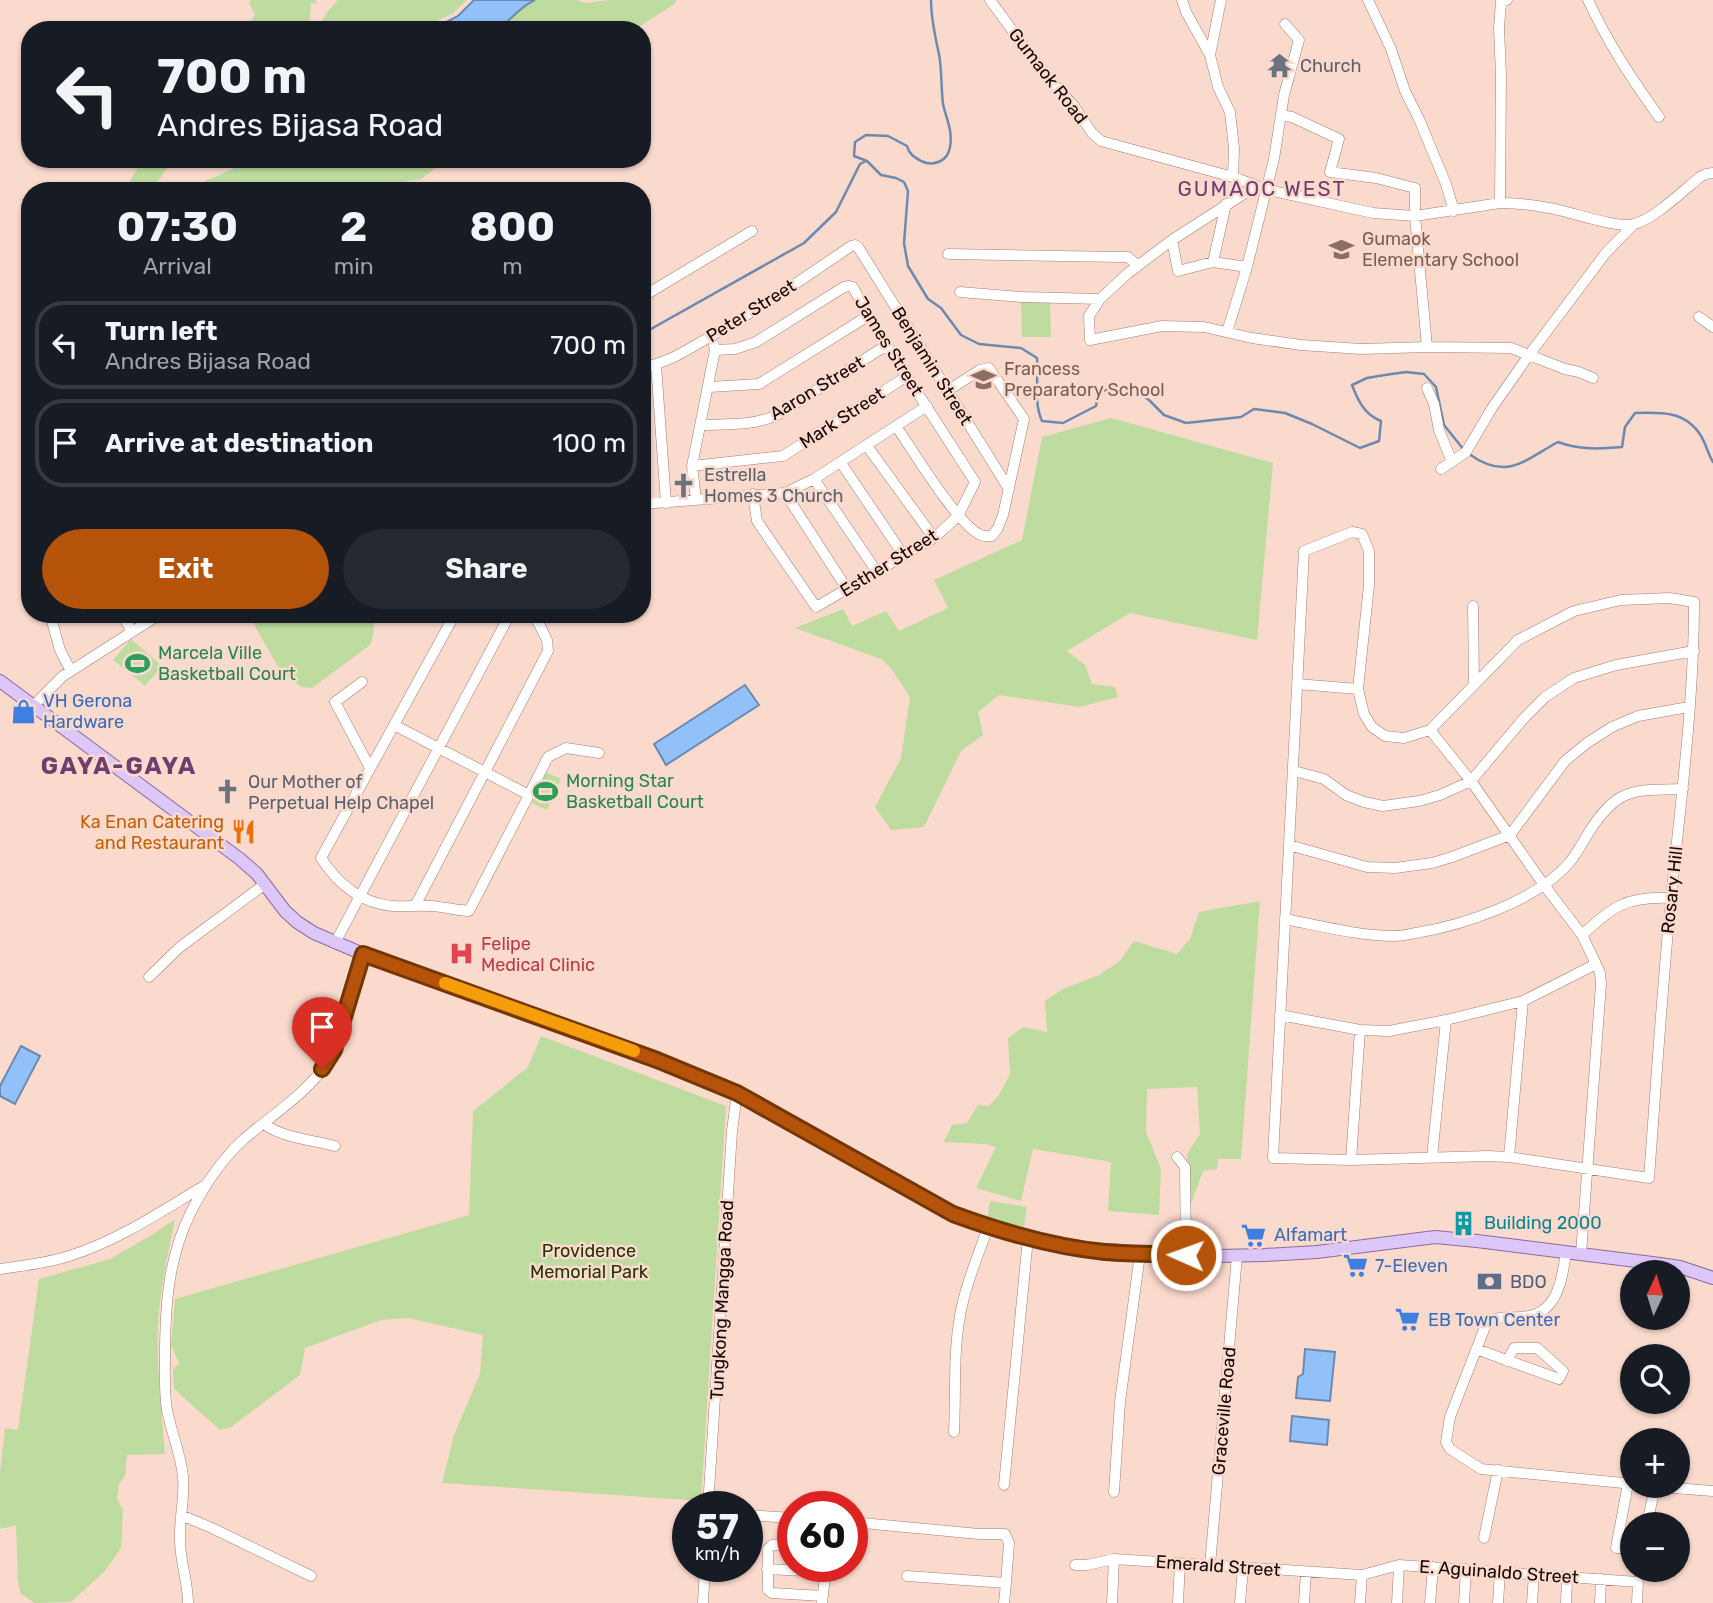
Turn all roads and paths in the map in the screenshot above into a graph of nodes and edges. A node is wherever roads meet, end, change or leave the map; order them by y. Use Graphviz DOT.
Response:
graph roads {
  1 [pos="990,0"];
  2 [pos="1182,0"];
  3 [pos="1221,0"];
  4 [pos="1368,0"];
  5 [pos="1588,0"];
  6 [pos="1503,1"];
  7 [pos="1285,24"];
  8 [pos="1210,55"];
  9 [pos="1280,115"];
  10 [pos="1659,117"];
  11 [pos="1713,173"];
  12 [pos="1233,177"];
  13 [pos="1256,186"];
  14 [pos="1268,190"];
  15 [pos="1500,203"];
  16 [pos="1226,204"];
  17 [pos="1454,211"];
  18 [pos="1415,216"];
  19 [pos="1633,225"];
  20 [pos="752,231"];
  21 [pos="1172,240"];
  22 [pos="855,245"];
  23 [pos="948,254"];
  24 [pos="1213,262"];
  25 [pos="1138,266"];
  26 [pos="1247,267"];
  27 [pos="651,292"];
  28 [pos="960,292"];
  29 [pos="1100,299"];
  30 [pos="868,316"];
  31 [pos="1699,317"];
  32 [pos="1713,327"];
  33 [pos="1227,332"];
  34 [pos="711,336"];
  35 [pos="887,345"];
  36 [pos="1427,347"];
  37 [pos="715,350"];
  38 [pos="1529,355"];
  39 [pos="656,365"];
  40 [pos="651,366"];
  41 [pos="907,376"];
  42 [pos="1593,378"];
  43 [pos="709,387"];
  44 [pos="1427,388"];
  45 [pos="947,391"];
  46 [pos="926,406"];
  47 [pos="701,425"];
  48 [pos="897,426"];
  49 [pos="867,446"];
  50 [pos="1452,462"];
  51 [pos="841,463"];
  52 [pos="692,466"];
  53 [pos="1441,469"];
  54 [pos="814,480"];
  55 [pos="1009,489"];
  56 [pos="785,493"];
  57 [pos="753,494"];
  58 [pos="696,499"];
  59 [pos="666,503"];
  60 [pos="651,504"];
  61 [pos="958,516"];
  62 [pos="934,538"];
  63 [pos="904,556"];
  64 [pos="877,572"];
  65 [pos="846,589"];
  66 [pos="1473,606"];
  67 [pos="52,623"];
  68 [pos="127,623"];
  69 [pos="146,623"];
  70 [pos="450,623"];
  71 [pos="505,623"];
  72 [pos="539,623"];
  73 [pos="132,632"];
  74 [pos="1694,651"];
  75 [pos="71,671"];
  76 [pos="0,681"];
  77 [pos="362,682"];
  78 [pos="1297,684"];
  79 [pos="1474,684"];
  80 [pos="1357,690"];
  81 [pos="34,705"];
  82 [pos="1689,707"];
  83 [pos="394,725"];
  84 [pos="1430,730"];
  85 [pos="438,749"];
  86 [pos="599,753"];
  87 [pos="370,768"];
  88 [pos="1294,771"];
  89 [pos="484,772"];
  90 [pos="1471,780"];
  91 [pos="1683,789"];
  92 [pos="529,795"];
  93 [pos="1510,835"];
  94 [pos="1289,845"];
  95 [pos="265,884"];
  96 [pos="1544,885"];
  97 [pos="359,897"];
  98 [pos="1671,898"];
  99 [pos="415,906"];
  100 [pos="1285,919"];
  101 [pos="1581,934"];
  102 [pos="335,943"];
  103 [pos="363,954"];
  104 [pos="1596,964"];
  105 [pos="149,977"];
  106 [pos="1523,1001"];
  107 [pos="1280,1015"];
  108 [pos="1446,1020"];
  109 [pos="1360,1030"];
  110 [pos="737,1093"];
  111 [pos="264,1124"];
  112 [pos="335,1146"];
  113 [pos="1177,1157"];
  114 [pos="1432,1157"];
  115 [pos="1509,1157"];
  116 [pos="1351,1160"];
  117 [pos="1588,1169"];
  118 [pos="207,1184"];
  119 [pos="988,1227"];
  120 [pos="1028,1238"];
  121 [pos="1566,1252"];
  122 [pos="1140,1254"];
  123 [pos="1581,1254"];
  124 [pos="1186,1255"];
  125 [pos="1237,1256"];
  126 [pos="0,1269"];
  127 [pos="1713,1278"];
  128 [pos="1476,1349"];
  129 [pos="1507,1361"];
  130 [pos="954,1432"];
  131 [pos="1498,1470"];
  132 [pos="1620,1483"];
  133 [pos="1004,1485"];
  134 [pos="1690,1489"];
  135 [pos="709,1491"];
  136 [pos="1713,1491"];
  137 [pos="1114,1492"];
  138 [pos="181,1515"];
  139 [pos="868,1524"];
  140 [pos="1620,1530"];
  141 [pos="1484,1538"];
  142 [pos="777,1545"];
  143 [pos="1620,1548"];
  144 [pos="1114,1559"];
  145 [pos="1180,1563"];
  146 [pos="1399,1564"];
  147 [pos="1075,1565"];
  148 [pos="1210,1565"];
  149 [pos="1243,1567"];
  150 [pos="1433,1567"];
  151 [pos="767,1569"];
  152 [pos="777,1569"];
  153 [pos="1466,1569"];
  154 [pos="1306,1572"];
  155 [pos="1500,1572"];
  156 [pos="1534,1574"];
  157 [pos="1362,1575"];
  158 [pos="311,1576"];
  159 [pos="907,1576"];
  160 [pos="1567,1577"];
  161 [pos="1601,1579"];
  162 [pos="704,1582"];
  163 [pos="1006,1583"];
  164 [pos="823,1599"];
  165 [pos="188,1603"];
  166 [pos="702,1603"];
  167 [pos="1004,1603"];
  168 [pos="1112,1603"];
  169 [pos="1178,1603"];
  170 [pos="1240,1603"];
  171 [pos="1304,1603"];
  172 [pos="1360,1603"];
  173 [pos="1397,1603"];
  174 [pos="1430,1603"];
  175 [pos="1464,1603"];
  176 [pos="1498,1603"];
  177 [pos="1532,1603"];
  178 [pos="1566,1603"];
  179 [pos="1600,1603"];
  180 [pos="1637,1603"];
  1 -- 12 [label="street, Gumaok Road"];
  2 -- 8 [label="street"];
  3 -- 8 [label="street"];
  4 -- 17 [label="street"];
  5 -- 10 [label="street"];
  6 -- 15 [label="street"];
  7 -- 9 [label="street"];
  8 -- 12 [label="street"];
  9 -- 14 [label="street"];
  9 -- 18 [label="street"];
  11 -- 19 [label="street"];
  12 -- 13 [label="street, Gumaok Road"];
  13 -- 14 [label="street, Gumaok Road"];
  13 -- 16 [label="street"];
  14 -- 18 [label="street, Gumaok Road"];
  14 -- 26 [label="street"];
  15 -- 17 [label="street, Gumaok Road"];
  15 -- 19 [label="street, Gumaok Road"];
  16 -- 21 [label="street"];
  16 -- 24 [label="street"];
  17 -- 18 [label="street, Gumaok Road"];
  18 -- 36 [label="street"];
  19 -- 38 [label="street"];
  20 -- 27 [label="street"];
  21 -- 24 [label="street"];
  21 -- 25 [label="street"];
  22 -- 34 [label="street, Peter Street"];
  22 -- 45 [label="street, Benjamin Street"];
  23 -- 25 [label="street"];
  24 -- 26 [label="street"];
  25 -- 29 [label="street"];
  26 -- 33 [label="street"];
  28 -- 29 [label="street"];
  29 -- 33 [label="street"];
  30 -- 35 [label="street, James Street"];
  30 -- 37 [label="street, James Street"];
  30 -- 43 [label="street"];
  31 -- 32 [label="street"];
  33 -- 36 [label="street"];
  34 -- 37 [label="street"];
  34 -- 39 [label="street, Peter Street"];
  35 -- 41 [label="street, James Street"];
  35 -- 47 [label="street, Aaron Street"];
  36 -- 38 [label="street"];
  37 -- 43 [label="street"];
  38 -- 42 [label="street"];
  38 -- 50 [label="street"];
  39 -- 40 [label="street, Peter Street"];
  39 -- 59 [label="street"];
  41 -- 46 [label="street, James Street"];
  41 -- 52 [label="street, Mark Street"];
  43 -- 47 [label="street"];
  44 -- 50 [label="street"];
  45 -- 55 [label="street, Benjamin Street"];
  45 -- 55 [label="street"];
  46 -- 48 [label="street"];
  46 -- 61 [label="street, Esther Street"];
  47 -- 52 [label="street"];
  48 -- 49 [label="street"];
  48 -- 61 [label="street"];
  49 -- 51 [label="street"];
  49 -- 62 [label="street"];
  50 -- 53 [label="street"];
  51 -- 54 [label="street"];
  51 -- 63 [label="street"];
  52 -- 58 [label="street"];
  54 -- 56 [label="street"];
  54 -- 64 [label="street"];
  55 -- 61 [label="street"];
  56 -- 57 [label="street"];
  56 -- 65 [label="street"];
  57 -- 58 [label="street"];
  57 -- 65 [label="street, Esther Street"];
  58 -- 59 [label="street"];
  59 -- 60 [label="street"];
  61 -- 62 [label="street, Esther Street"];
  62 -- 63 [label="street, Esther Street"];
  63 -- 64 [label="street, Esther Street"];
  64 -- 65 [label="street, Esther Street"];
  66 -- 79 [label="street"];
  67 -- 75 [label="street"];
  68 -- 73 [label="street"];
  69 -- 73 [label="street"];
  70 -- 83 [label="street"];
  71 -- 85 [label="street"];
  72 -- 89 [label="street"];
  73 -- 75 [label="street"];
  74 -- 79 [label="street, Rosary Hill"];
  74 -- 82 [label="street, Rosary Hill"];
  74 -- 90 [label="street"];
  75 -- 81 [label="street"];
  76 -- 81 [label="main road"];
  77 -- 87 [label="street"];
  78 -- 80 [label="street"];
  78 -- 80 [label="street"];
  78 -- 88 [label="street"];
  79 -- 84 [label="street"];
  80 -- 84 [label="street"];
  81 -- 95 [label="main road"];
  82 -- 91 [label="street, Rosary Hill"];
  82 -- 93 [label="street"];
  83 -- 85 [label="street"];
  83 -- 87 [label="street"];
  84 -- 90 [label="street"];
  85 -- 89 [label="street"];
  85 -- 97 [label="street"];
  86 -- 92 [label="street"];
  87 -- 97 [label="street"];
  88 -- 90 [label="street"];
  88 -- 94 [label="street"];
  89 -- 92 [label="street"];
  89 -- 99 [label="street"];
  90 -- 93 [label="street"];
  91 -- 96 [label="street"];
  91 -- 98 [label="street, Rosary Hill"];
  92 -- 99 [label="street"];
  93 -- 94 [label="street"];
  93 -- 96 [label="street"];
  94 -- 100 [label="street"];
  95 -- 102 [label="main road"];
  95 -- 105 [label="street"];
  96 -- 100 [label="street"];
  96 -- 101 [label="street"];
  97 -- 99 [label="street"];
  97 -- 102 [label="street"];
  98 -- 101 [label="street"];
  98 -- 117 [label="street, Rosary Hill"];
  100 -- 107 [label="street"];
  101 -- 104 [label="street"];
  102 -- 103 [label="main road"];
  103 -- 110 [label="main road"];
  103 -- 111 [label="street"];
  104 -- 106 [label="street"];
  104 -- 117 [label="street"];
  106 -- 108 [label="street"];
  106 -- 115 [label="street"];
  107 -- 109 [label="street"];
  107 -- 116 [label="street"];
  108 -- 109 [label="street"];
  108 -- 114 [label="street"];
  109 -- 116 [label="street"];
  110 -- 119 [label="main road"];
  110 -- 135 [label="street, Tungkong Mangga Road"];
  111 -- 112 [label="street"];
  111 -- 118 [label="street"];
  113 -- 124 [label="street"];
  114 -- 115 [label="street"];
  114 -- 116 [label="street"];
  115 -- 117 [label="street"];
  117 -- 123 [label="street"];
  118 -- 126 [label="street"];
  118 -- 138 [label="street"];
  119 -- 120 [label="main road"];
  119 -- 130 [label="street"];
  120 -- 122 [label="main road"];
  120 -- 133 [label="street"];
  121 -- 123 [label="main road"];
  121 -- 125 [label="main road"];
  121 -- 128 [label="street"];
  122 -- 124 [label="main road"];
  122 -- 137 [label="street"];
  123 -- 127 [label="main road"];
  124 -- 125 [label="main road"];
  125 -- 148 [label="street, Graceville Road"];
  128 -- 129 [label="street"];
  128 -- 131 [label="street"];
  129 -- 129 [label="street"];
  131 -- 132 [label="street"];
  131 -- 141 [label="street"];
  134 -- 136 [label="street"];
  138 -- 158 [label="street"];
  138 -- 165 [label="street"];
  139 -- 163 [label="street"];
  140 -- 143 [label="street"];
  142 -- 151 [label="street"];
  144 -- 145 [label="street, Emerald Street"];
  144 -- 147 [label="street, Emerald Street"];
  144 -- 168 [label="street"];
  145 -- 148 [label="street, Emerald Street"];
  145 -- 169 [label="street"];
  146 -- 150 [label="street, E. Aguinaldo Street"];
  146 -- 157 [label="street, E. Aguinaldo Street"];
  146 -- 173 [label="street"];
  148 -- 149 [label="street, Emerald Street"];
  149 -- 154 [label="street, Emerald Street"];
  149 -- 170 [label="street"];
  150 -- 153 [label="street, E. Aguinaldo Street"];
  150 -- 174 [label="street"];
  151 -- 152 [label="street"];
  151 -- 164 [label="street"];
  153 -- 155 [label="street, E. Aguinaldo Street"];
  153 -- 175 [label="street"];
  154 -- 157 [label="street, Emerald Street"];
  154 -- 171 [label="street"];
  155 -- 156 [label="street, E. Aguinaldo Street"];
  155 -- 176 [label="street"];
  156 -- 160 [label="street, E. Aguinaldo Street"];
  156 -- 177 [label="street"];
  157 -- 172 [label="street"];
  159 -- 163 [label="street"];
  160 -- 161 [label="street, E. Aguinaldo Street"];
  160 -- 178 [label="street"];
  161 -- 179 [label="street"];
  161 -- 180 [label="street, E. Aguinaldo Street"];
  162 -- 166 [label="street"];
  163 -- 167 [label="street"];
}
